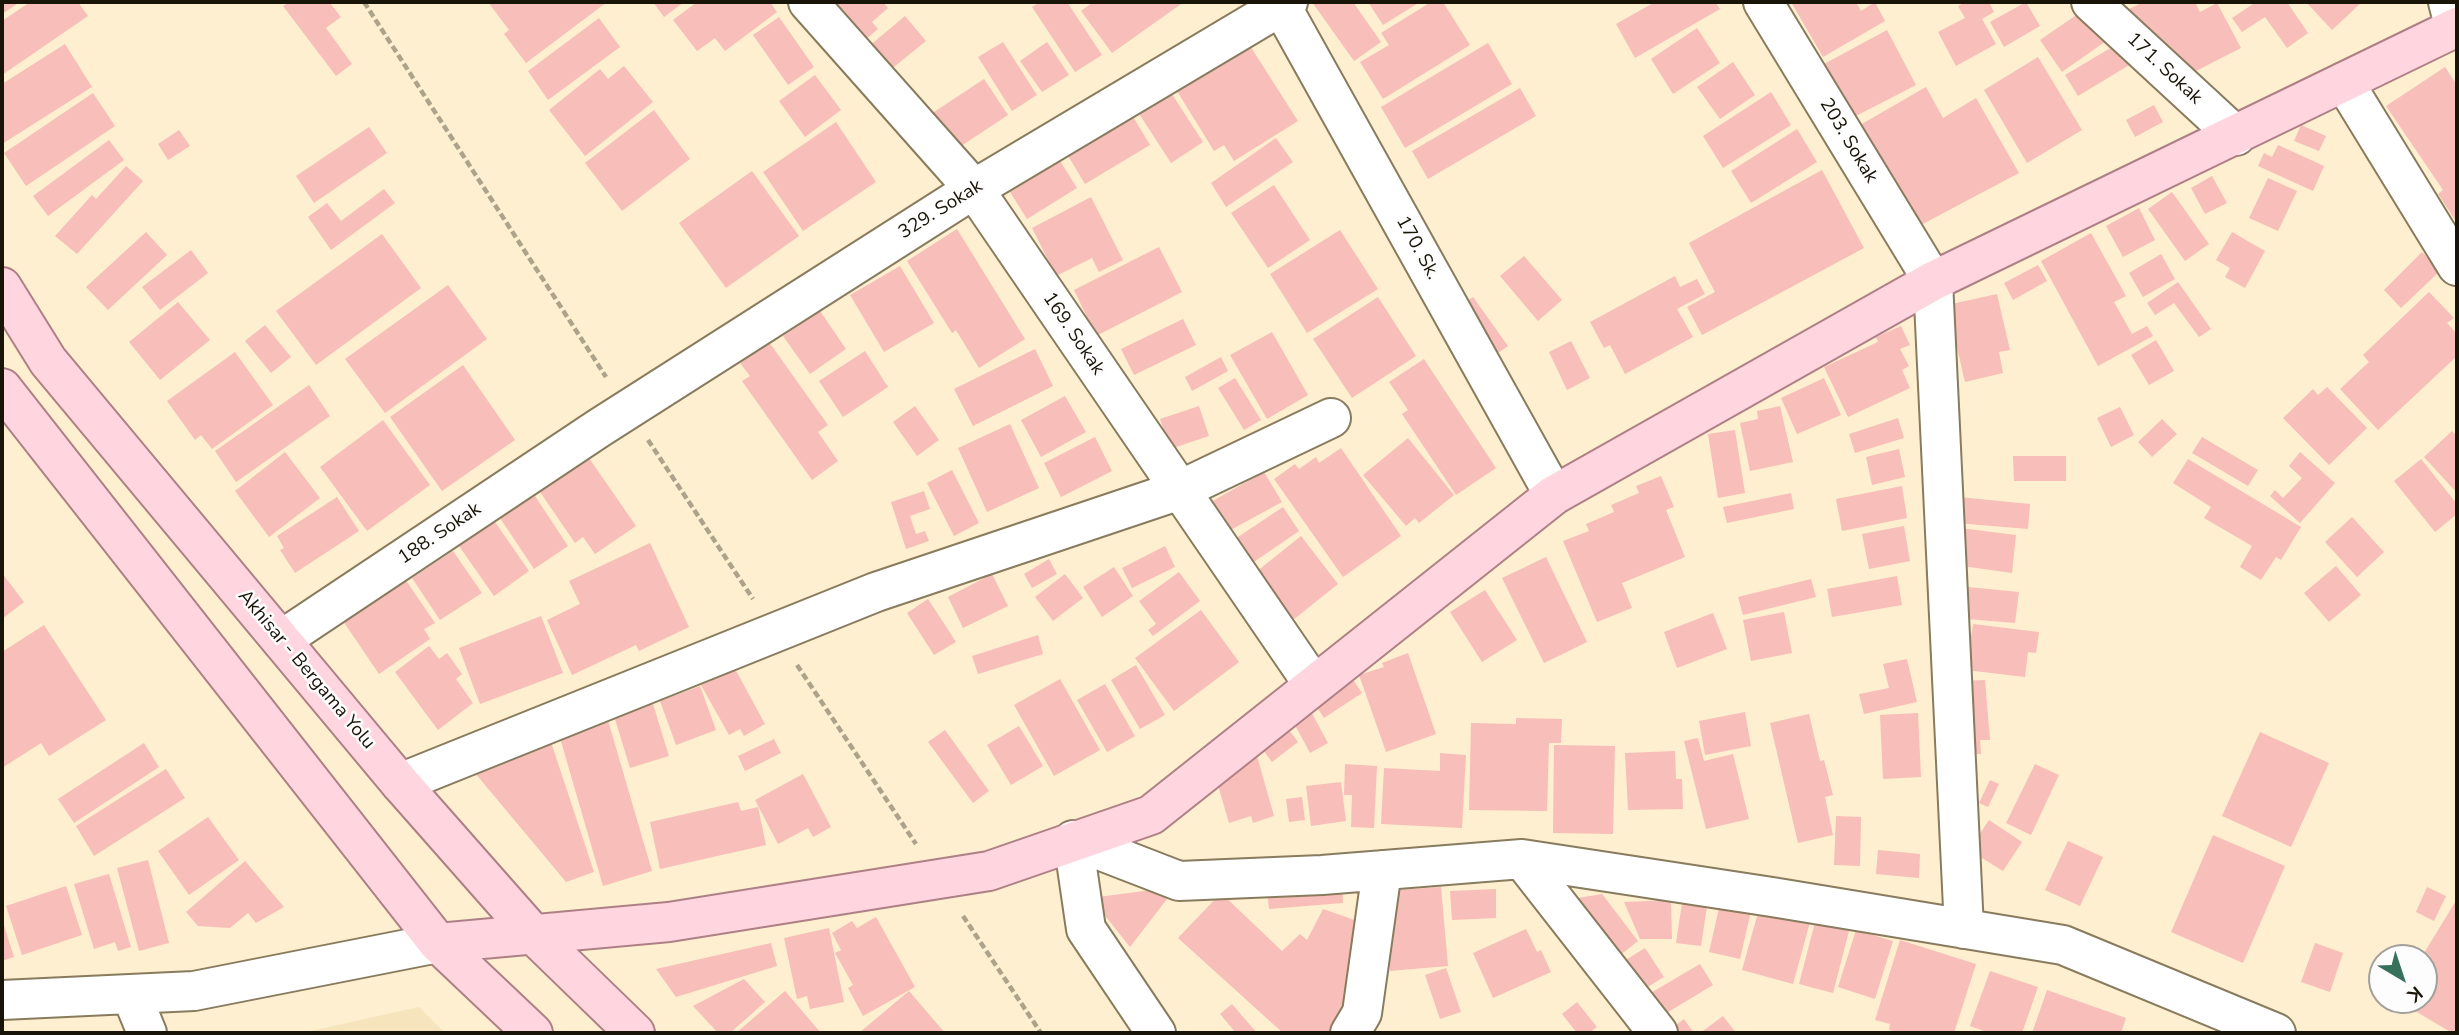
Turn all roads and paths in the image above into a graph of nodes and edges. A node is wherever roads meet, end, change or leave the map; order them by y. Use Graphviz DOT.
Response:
graph roads {
  1 [pos="364,2"];
  2 [pos="808,2"];
  3 [pos="1763,2"];
  4 [pos="2091,2"];
  5 [pos="1283,3"];
  6 [pos="2454,19"];
  7 [pos="2344,82"];
  8 [pos="2236,136"];
  9 [pos="974,189"];
  10 [pos="2457,266"];
  11 [pos="1933,281"];
  12 [pos="2,287"];
  13 [pos="612,387"];
  14 [pos="2,388"];
  15 [pos="1331,418"];
  16 [pos="599,428"];
  17 [pos="643,434"];
  18 [pos="1180,490"];
  19 [pos="1554,495"];
  20 [pos="758,607"];
  21 [pos="281,640"];
  22 [pos="796,664"];
  23 [pos="1313,684"];
  24 [pos="400,783"];
  25 [pos="1073,841"];
  26 [pos="919,849"];
  27 [pos="1522,859"];
  28 [pos="1382,870"];
  29 [pos="957,906"];
  30 [pos="1964,929"];
  31 [pos="534,935"];
  32 [pos="438,943"];
  33 [pos="131,994"];
  34 [pos="2,1000"];
  35 [pos="147,1033"];
  36 [pos="533,1033"];
  37 [pos="635,1033"];
  38 [pos="1041,1033"];
  39 [pos="1156,1033"];
  40 [pos="1350,1033"];
  41 [pos="1658,1033"];
  42 [pos="2276,1033"];
  1 -- 13 [label="path"];
  2 -- 9 [label="street, 169. Sokak"];
  3 -- 11 [label="street, 203. Sokak"];
  4 -- 8 [label="street, 171. Sokak"];
  5 -- 9 [label="street, 329. Sokak"];
  5 -- 19 [label="street, 170. Sk."];
  6 -- 7 [label="main road"];
  7 -- 8 [label="main road"];
  7 -- 10 [label="street"];
  8 -- 11 [label="main road"];
  9 -- 16 [label="street, 329. Sokak"];
  9 -- 18 [label="street, 169. Sokak"];
  11 -- 19 [label="main road"];
  11 -- 30 [label="street"];
  12 -- 21 [label="main road, Akhisar - Bergama Yolu"];
  14 -- 32 [label="main road"];
  15 -- 18 [label="street"];
  16 -- 21 [label="street, 188. Sokak"];
  17 -- 20 [label="path"];
  18 -- 23 [label="street, 169. Sokak"];
  18 -- 24 [label="street"];
  19 -- 23 [label="main road"];
  21 -- 24 [label="main road, Akhisar - Bergama Yolu"];
  22 -- 26 [label="path"];
  23 -- 25 [label="main road"];
  24 -- 31 [label="main road, Akhisar - Bergama Yolu"];
  25 -- 28 [label="street"];
  25 -- 31 [label="main road"];
  25 -- 39 [label="street"];
  27 -- 28 [label="street"];
  27 -- 30 [label="street"];
  27 -- 41 [label="street"];
  28 -- 40 [label="street"];
  29 -- 38 [label="path"];
  30 -- 42 [label="street"];
  31 -- 32 [label="main road"];
  31 -- 37 [label="main road, Akhisar - Bergama Yolu"];
  32 -- 33 [label="street"];
  32 -- 36 [label="main road"];
  33 -- 34 [label="street"];
  33 -- 35 [label="street"];
}
